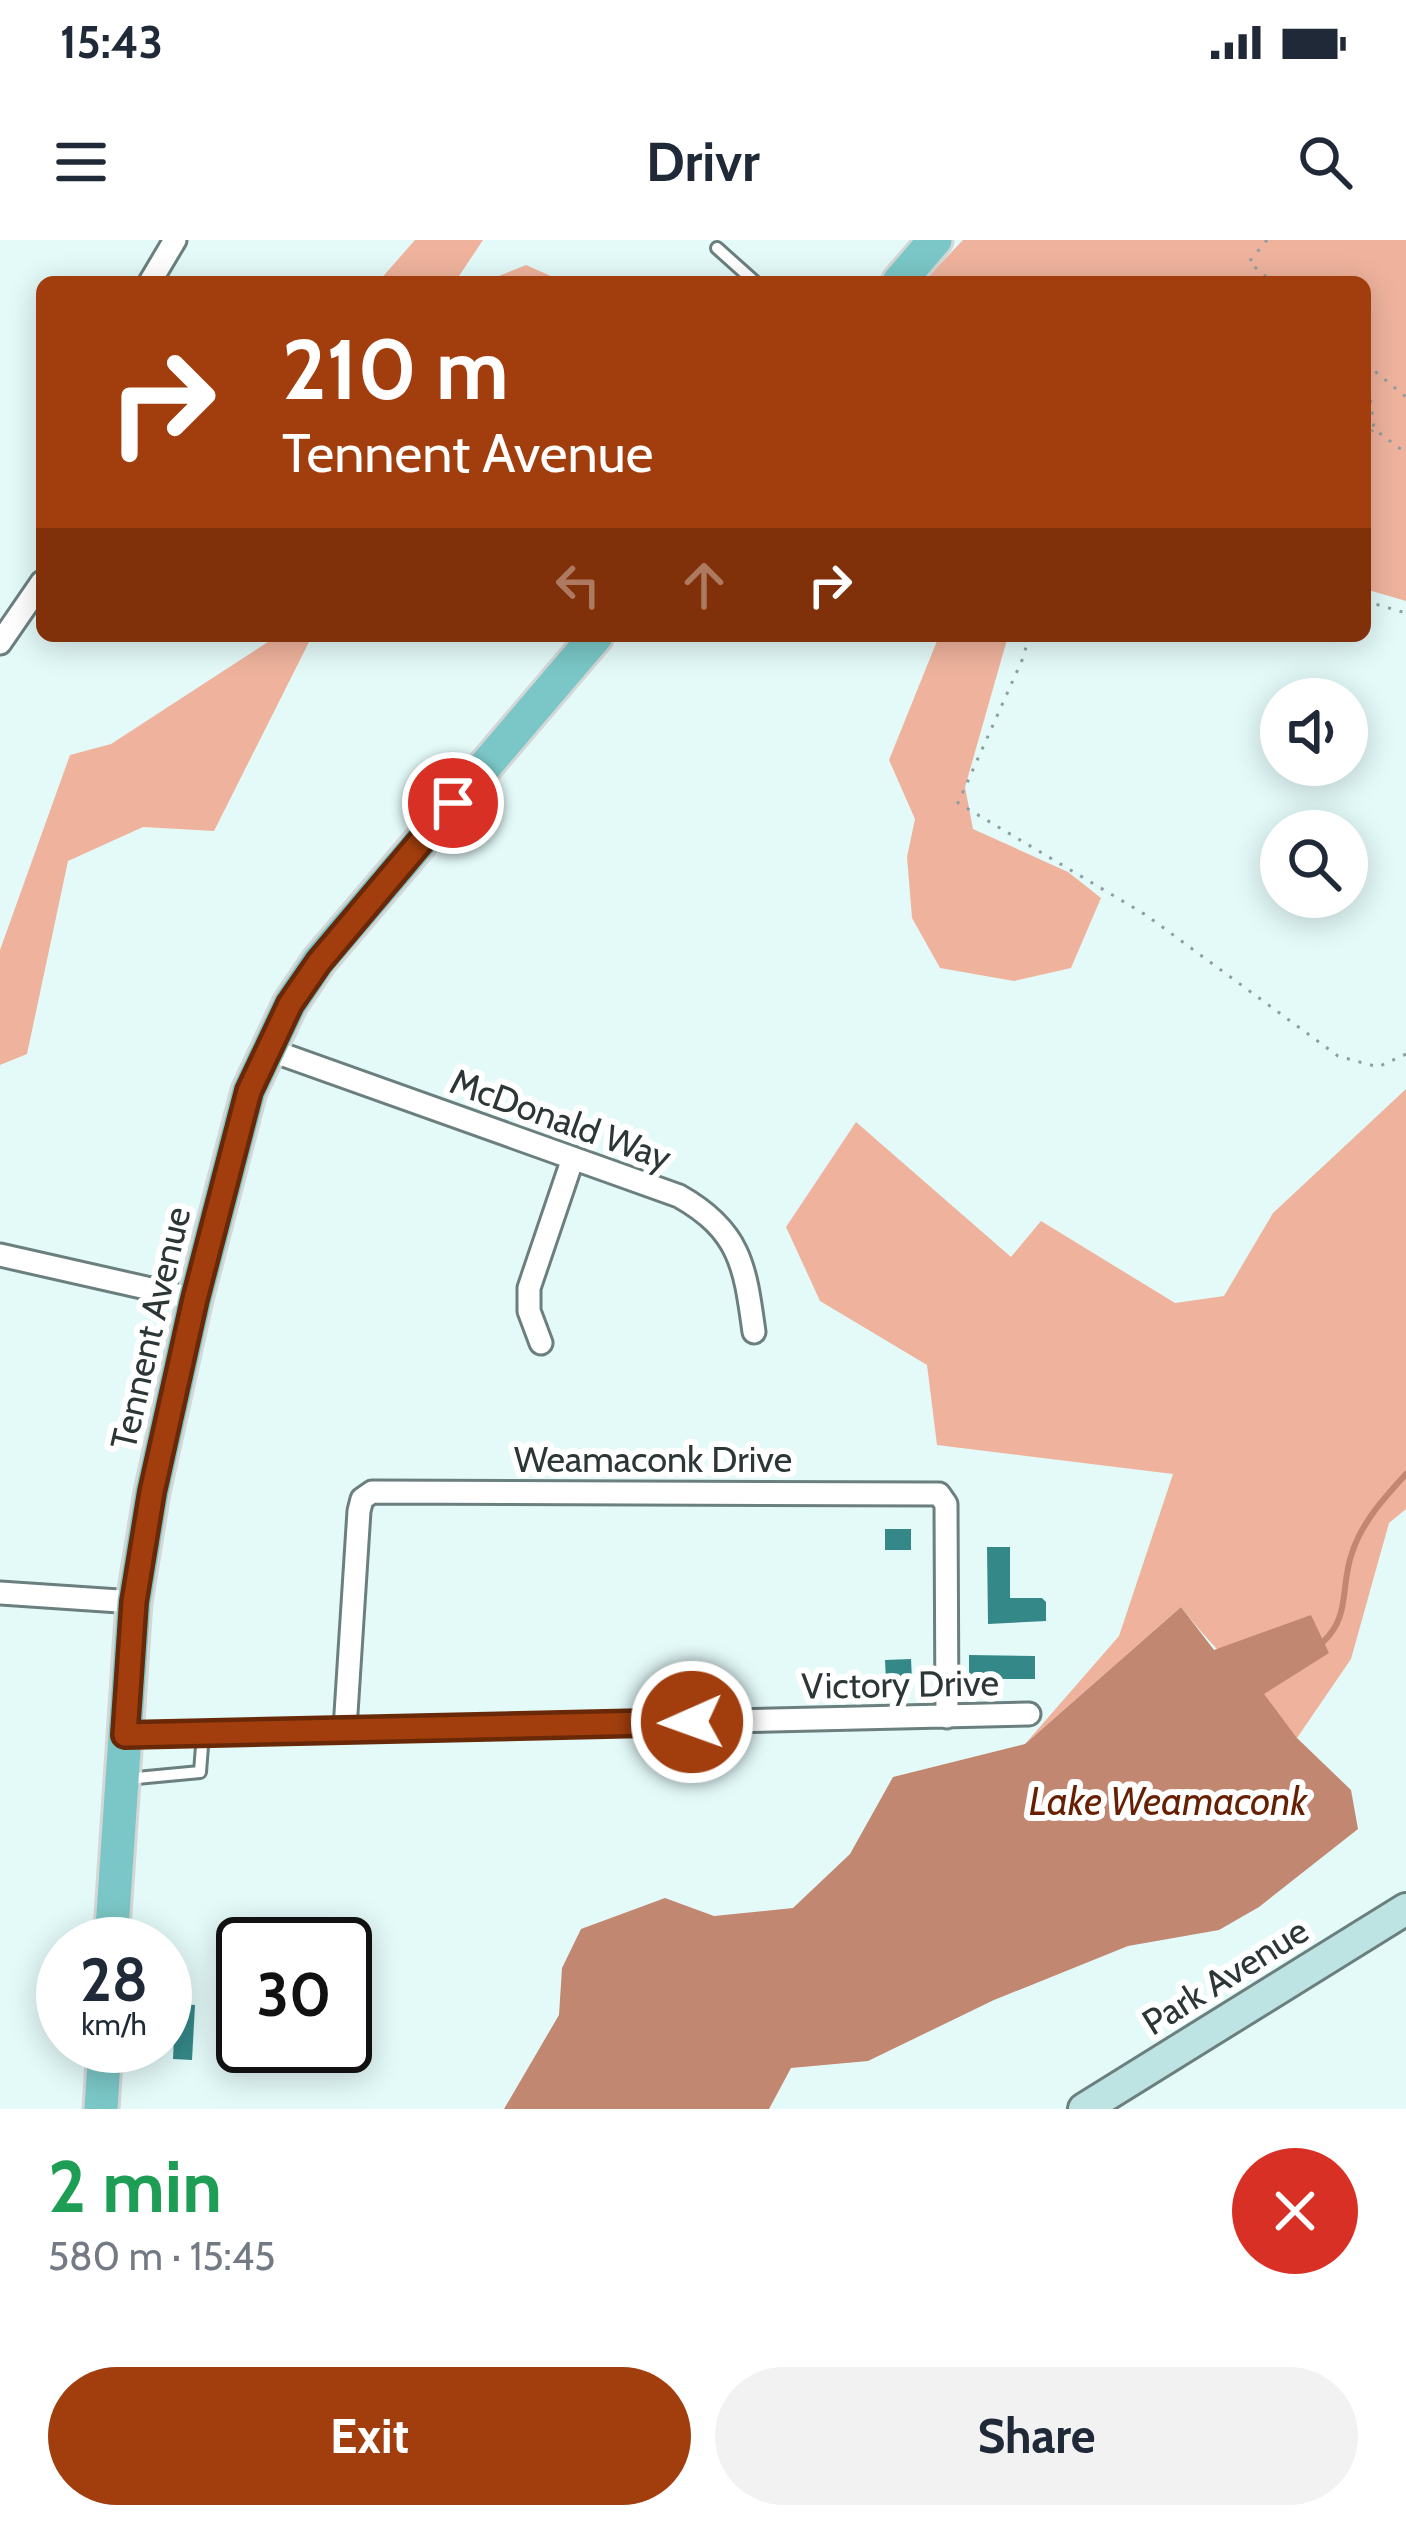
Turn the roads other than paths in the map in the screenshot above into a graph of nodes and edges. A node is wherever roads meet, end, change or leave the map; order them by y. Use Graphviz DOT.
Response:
graph roads {
  1 [pos="175,240"];
  2 [pos="935,240"];
  3 [pos="717,248"];
  4 [pos="154,276"];
  5 [pos="748,276"];
  6 [pos="904,276"];
  7 [pos="36,591"];
  8 [pos="591,642"];
  9 [pos="0,643"];
  10 [pos="267,1049"];
  11 [pos="573,1158"];
  12 [pos="0,1255"];
  13 [pos="195,1299"];
  14 [pos="754,1331"];
  15 [pos="541,1343"];
  16 [pos="0,1594"];
  17 [pos="134,1602"];
  18 [pos="1029,1714"];
  19 [pos="947,1717"];
  20 [pos="345,1730"];
  21 [pos="203,1733"];
  22 [pos="125,1735"];
  23 [pos="123,1779"];
  24 [pos="113,1917"];
  25 [pos="1403,1918"];
  26 [pos="103,2073"];
  27 [pos="101,2109"];
  28 [pos="1084,2109"];
  1 -- 4 [label="street"];
  2 -- 6 [label="main road"];
  3 -- 5 [label="lane"];
  7 -- 9 [label="street"];
  8 -- 10 [label="main road, Tennent Avenue"];
  10 -- 11 [label="street, McDonald Way"];
  10 -- 13 [label="main road, Tennent Avenue"];
  11 -- 14 [label="street, McDonald Way"];
  11 -- 15 [label="street"];
  12 -- 13 [label="street"];
  13 -- 17 [label="main road, Tennent Avenue"];
  16 -- 17 [label="street"];
  17 -- 22 [label="main road, Tennent Avenue"];
  18 -- 19 [label="street, Victory Drive"];
  19 -- 20 [label="street, Victory Drive"];
  19 -- 20 [label="street, Weamaconk Drive"];
  20 -- 21 [label="street, Victory Drive"];
  21 -- 22 [label="street, Victory Drive"];
  21 -- 23 [label="lane"];
  22 -- 23 [label="main road, Tennent Avenue"];
  23 -- 24 [label="main road, Tennent Avenue"];
  25 -- 28 [label="street, Park Avenue"];
  26 -- 27 [label="main road"];
}
